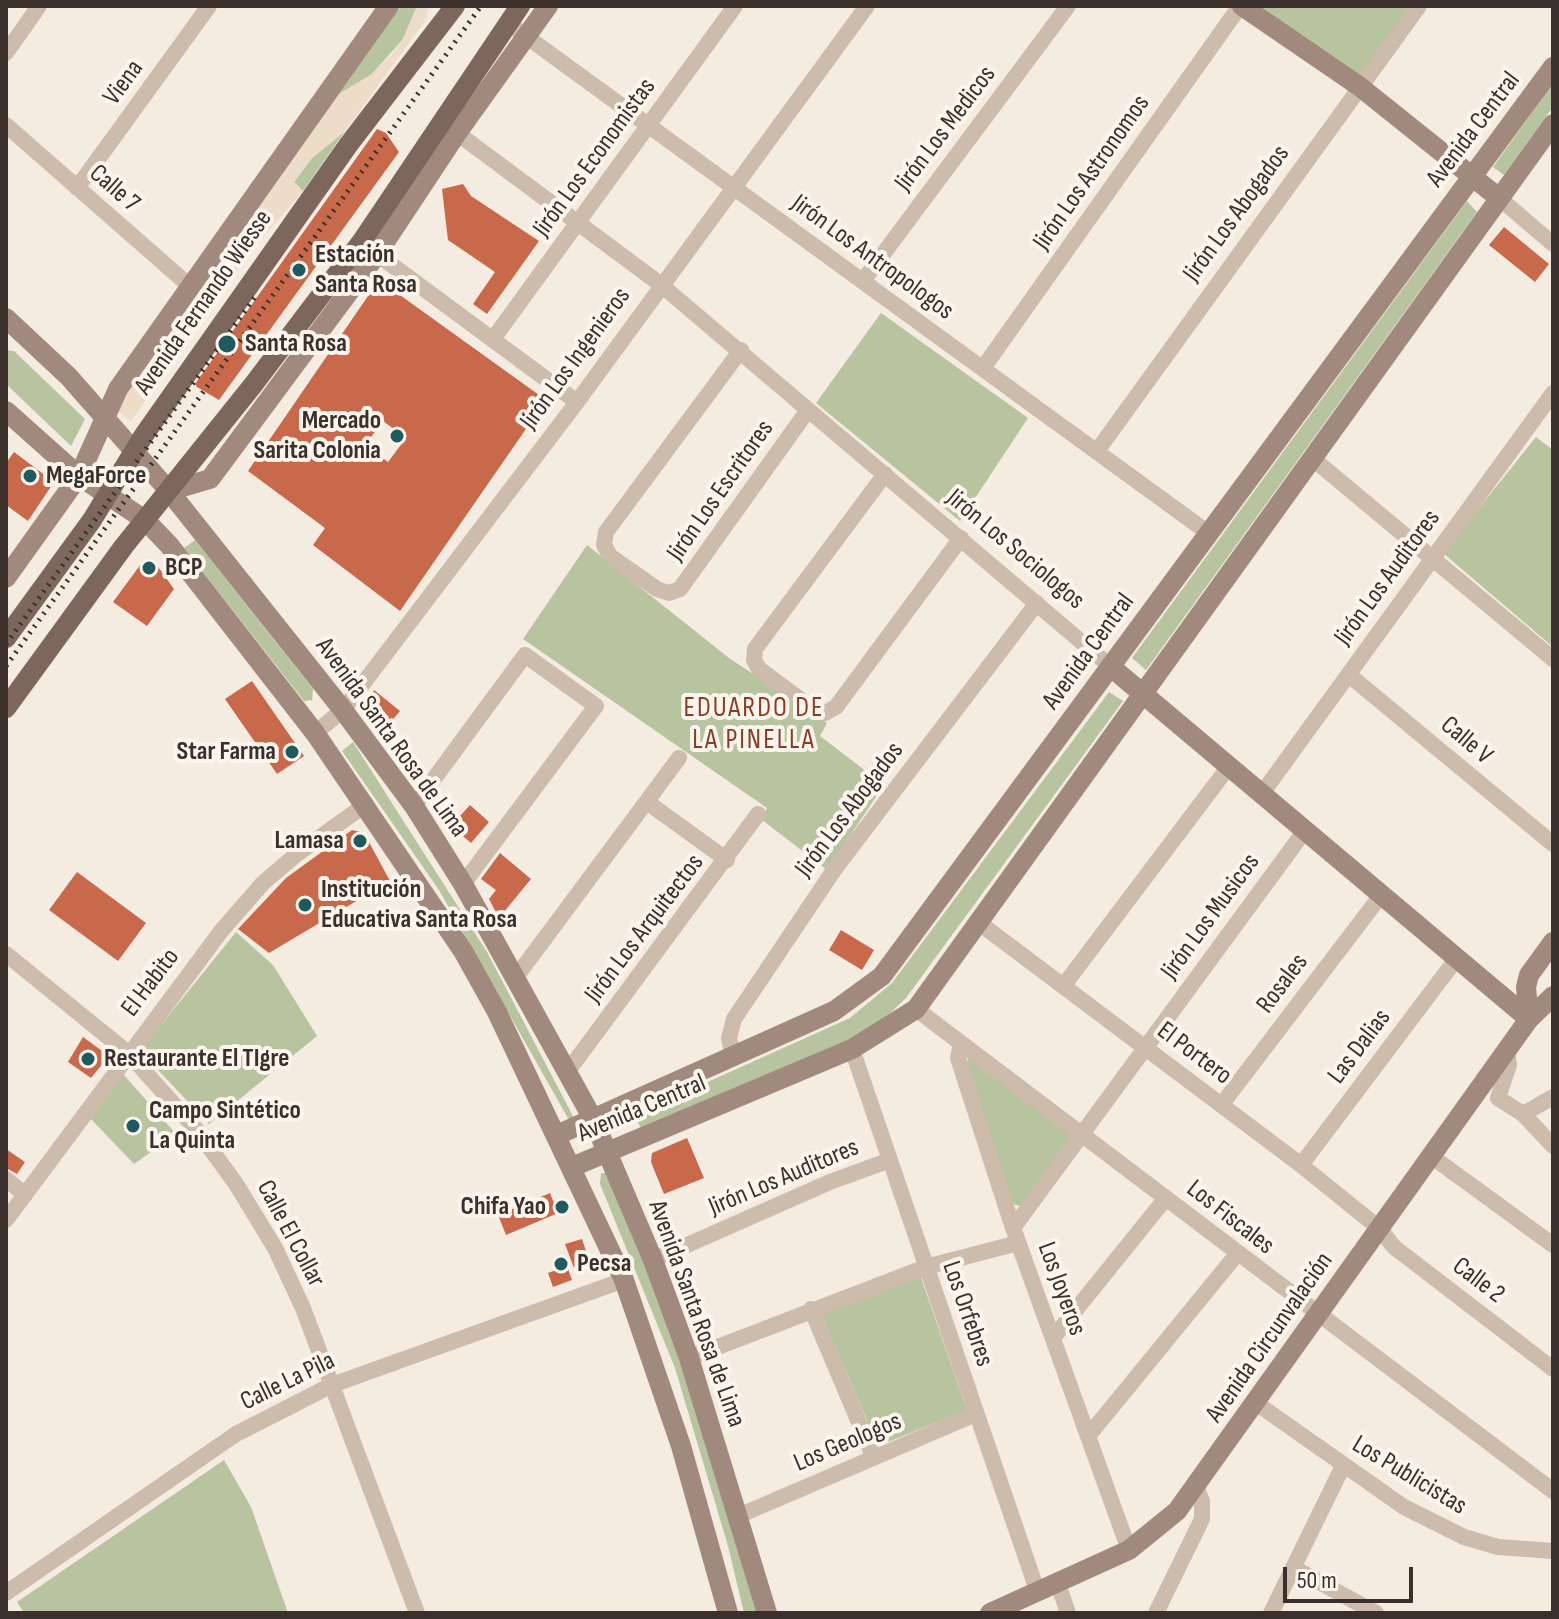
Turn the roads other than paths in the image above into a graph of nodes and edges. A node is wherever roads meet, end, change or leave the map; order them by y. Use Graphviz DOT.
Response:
graph roads {
  1 [pos="39,6"];
  2 [pos="209,6"];
  3 [pos="389,6"];
  4 [pos="455,6"];
  5 [pos="520,6"];
  6 [pos="548,6"];
  7 [pos="735,6"];
  8 [pos="867,6"];
  9 [pos="1068,6"];
  10 [pos="1241,6"];
  11 [pos="1419,6"];
  12 [pos="508,24"];
  13 [pos="526,36"];
  14 [pos="6,53"];
  15 [pos="1553,67"];
  16 [pos="1359,86"];
  17 [pos="1553,124"];
  18 [pos="6,125"];
  19 [pos="648,125"];
  20 [pos="457,133"];
  21 [pos="1473,175"];
  22 [pos="734,187"];
  23 [pos="77,188"];
  24 [pos="1499,198"];
  25 [pos="578,222"];
  26 [pos="1553,244"];
  27 [pos="377,254"];
  28 [pos="863,281"];
  29 [pos="660,284"];
  30 [pos="192,288"];
  31 [pos="7,321"];
  32 [pos="493,339"];
  33 [pos="741,350"];
  34 [pos="983,368"];
  35 [pos="1553,393"];
  36 [pos="577,402"];
  37 [pos="808,410"];
  38 [pos="6,411"];
  39 [pos="105,416"];
  40 [pos="134,451"];
  41 [pos="1097,451"];
  42 [pos="1312,458"];
  43 [pos="885,474"];
  44 [pos="79,476"];
  45 [pos="169,491"];
  46 [pos="107,496"];
  47 [pos="192,519"];
  48 [pos="145,520"];
  49 [pos="1207,532"];
  50 [pos="961,538"];
  51 [pos="169,545"];
  52 [pos="1432,558"];
  53 [pos="6,578"];
  54 [pos="247,589"];
  55 [pos="1037,603"];
  56 [pos="220,611"];
  57 [pos="6,638"];
  58 [pos="1553,659"];
  59 [pos="1111,667"];
  60 [pos="1349,675"];
  61 [pos="1142,694"];
  62 [pos="6,708"];
  63 [pos="343,710"];
  64 [pos="315,733"];
  65 [pos="679,758"];
  66 [pos="1230,765"];
  67 [pos="1263,792"];
  68 [pos="647,802"];
  69 [pos="366,804"];
  70 [pos="414,806"];
  71 [pos="758,814"];
  72 [pos="1306,829"];
  73 [pos="1553,844"];
  74 [pos="727,860"];
  75 [pos="463,884"];
  76 [pos="1382,894"];
  77 [pos="978,922"];
  78 [pos="1553,942"];
  79 [pos="6,954"];
  80 [pos="1457,958"];
  81 [pos="516,977"];
  82 [pos="1064,985"];
  83 [pos="1553,996"];
  84 [pos="916,1009"];
  85 [pos="1529,1019"];
  86 [pos="961,1043"];
  87 [pos="1145,1047"];
  88 [pos="852,1049"];
  89 [pos="1507,1052"];
  90 [pos="128,1053"];
  91 [pos="733,1058"];
  92 [pos="568,1071"];
  93 [pos="1553,1097"];
  94 [pos="1222,1104"];
  95 [pos="1523,1114"];
  96 [pos="593,1119"];
  97 [pos="557,1135"];
  98 [pos="1085,1135"];
  99 [pos="1553,1146"];
  100 [pos="607,1151"];
  101 [pos="1431,1156"];
  102 [pos="890,1160"];
  103 [pos="1301,1165"];
  104 [pos="572,1167"];
  105 [pos="6,1179"];
  106 [pos="25,1195"];
  107 [pos="1166,1198"];
  108 [pos="6,1220"];
  109 [pos="1379,1228"];
  110 [pos="1016,1235"];
  111 [pos="1553,1245"];
  112 [pos="1237,1254"];
  113 [pos="653,1260"];
  114 [pos="926,1267"];
  115 [pos="624,1280"];
  116 [pos="811,1309"];
  117 [pos="1318,1316"];
  118 [pos="1053,1338"];
  119 [pos="689,1358"];
  120 [pos="1553,1369"];
  121 [pos="332,1385"];
  122 [pos="1256,1403"];
  123 [pos="976,1414"];
  124 [pos="1089,1435"];
  125 [pos="874,1458"];
  126 [pos="1343,1466"];
  127 [pos="1196,1487"];
  128 [pos="1553,1491"];
  129 [pos="738,1516"];
  130 [pos="1129,1550"];
  131 [pos="1553,1551"];
  132 [pos="1294,1568"];
  133 [pos="1058,1584"];
  134 [pos="6,1593"];
  135 [pos="1038,1593"];
  136 [pos="417,1613"];
  137 [pos="728,1613"];
  138 [pos="767,1613"];
  139 [pos="990,1613"];
  140 [pos="1066,1613"];
  141 [pos="1156,1613"];
  142 [pos="1271,1613"];
  143 [pos="1376,1613"];
  1 -- 14 [label="street"];
  2 -- 23 [label="street, Viena"];
  3 -- 30 [label="main road, Avenida Fernando Wiesse"];
  4 -- 40 [label="main road, Avenida Fernando Wiesse"];
  5 -- 12 [label="main road"];
  6 -- 13 [label="main road"];
  7 -- 19 [label="street, Jirón Los Economistas"];
  8 -- 22 [label="street, Jirón Los Ingenieros"];
  9 -- 28 [label="street, Jirón Los Medicos"];
  10 -- 16 [label="main road"];
  10 -- 34 [label="street, Jirón Los Astronomos"];
  11 -- 16 [label="street, Jirón Los Abogados"];
  12 -- 13 [label="street, Jirón Los Antropologos"];
  12 -- 45 [label="main road"];
  13 -- 19 [label="street, Jirón Los Antropologos"];
  13 -- 20 [label="main road"];
  15 -- 21 [label="main road, Avenida Central"];
  16 -- 21 [label="main road"];
  16 -- 41 [label="street, Jirón Los Abogados"];
  17 -- 24 [label="main road, Avenida Central"];
  18 -- 23 [label="street, Calle 7"];
  19 -- 22 [label="street, Jirón Los Antropologos"];
  19 -- 25 [label="street, Jirón Los Economistas"];
  20 -- 25 [label="street, Jirón Los Sociologos"];
  20 -- 27 [label="main road"];
  21 -- 24 [label="main road"];
  21 -- 49 [label="main road, Avenida Central"];
  22 -- 28 [label="street, Jirón Los Antropologos"];
  22 -- 29 [label="street, Jirón Los Ingenieros"];
  23 -- 30 [label="street, Calle 7"];
  24 -- 26 [label="street"];
  24 -- 42 [label="main road, Avenida Central"];
  25 -- 29 [label="street, Jirón Los Sociologos"];
  25 -- 32 [label="street, Jirón Los Economistas"];
  27 -- 32 [label="street"];
  27 -- 45 [label="main road"];
  28 -- 34 [label="street, Jirón Los Antropologos"];
  29 -- 33 [label="street, Jirón Los Sociologos"];
  29 -- 36 [label="street, Jirón Los Ingenieros"];
  30 -- 39 [label="main road, Avenida Fernando Wiesse"];
  31 -- 39 [label="main road, Avenida Santa Rosa de Lima"];
  32 -- 36 [label="street"];
  33 -- 37 [label="street, Jirón Los Sociologos"];
  33 -- 37 [label="street, Jirón Los Escritores"];
  34 -- 41 [label="street, Jirón Los Antropologos"];
  35 -- 52 [label="street, Jirón Los Auditores"];
  36 -- 63 [label="street, Jirón Los Ingenieros"];
  37 -- 43 [label="street, Jirón Los Sociologos"];
  38 -- 44 [label="main road"];
  39 -- 40 [label="main road, Avenida Santa Rosa de Lima"];
  39 -- 44 [label="main road, Avenida Fernando Wiesse"];
  40 -- 45 [label="main road, Avenida Santa Rosa de Lima"];
  40 -- 46 [label="main road, Avenida Fernando Wiesse"];
  41 -- 49 [label="street, Jirón Los Antropologos"];
  42 -- 52 [label="street"];
  42 -- 61 [label="main road, Avenida Central"];
  43 -- 50 [label="street, Jirón Los Sociologos"];
  43 -- 50 [label="street"];
  44 -- 46 [label="main road"];
  44 -- 53 [label="main road, Avenida Fernando Wiesse"];
  45 -- 47 [label="main road, Avenida Santa Rosa de Lima"];
  45 -- 48 [label="main road"];
  46 -- 48 [label="main road"];
  46 -- 57 [label="main road, Avenida Fernando Wiesse"];
  47 -- 51 [label="main road"];
  47 -- 54 [label="main road, Avenida Santa Rosa de Lima"];
  48 -- 51 [label="main road"];
  48 -- 62 [label="main road"];
  49 -- 59 [label="main road, Avenida Central"];
  50 -- 55 [label="street, Jirón Los Sociologos"];
  51 -- 56 [label="main road"];
  52 -- 58 [label="street"];
  52 -- 60 [label="street, Jirón Los Auditores"];
  54 -- 56 [label="main road"];
  54 -- 63 [label="main road, Avenida Santa Rosa de Lima"];
  55 -- 59 [label="street, Jirón Los Sociologos"];
  55 -- 91 [label="street, Jirón Los Abogados"];
  56 -- 64 [label="main road"];
  59 -- 61 [label="main road, Jirón Los Sociologos"];
  59 -- 91 [label="main road, Avenida Central"];
  60 -- 67 [label="street, Jirón Los Auditores"];
  60 -- 73 [label="street, Calle V"];
  61 -- 66 [label="main road, Jirón Los Sociologos"];
  61 -- 77 [label="main road, Avenida Central"];
  63 -- 64 [label="street, Jirón Los Ingenieros"];
  63 -- 70 [label="main road, Avenida Santa Rosa de Lima"];
  64 -- 69 [label="main road"];
  65 -- 68 [label="street"];
  66 -- 67 [label="main road, Jirón Los Sociologos"];
  66 -- 82 [label="street"];
  67 -- 72 [label="main road, Jirón Los Sociologos"];
  68 -- 74 [label="street"];
  68 -- 81 [label="street"];
  69 -- 90 [label="street, El Habito"];
  69 -- 97 [label="main road"];
  70 -- 75 [label="main road, Avenida Santa Rosa de Lima"];
  70 -- 75 [label="street"];
  71 -- 74 [label="street, Jirón Los Arquitectos"];
  72 -- 76 [label="main road, Jirón Los Sociologos"];
  72 -- 87 [label="street, Jirón Los Musicos"];
  74 -- 92 [label="street, Jirón Los Arquitectos"];
  75 -- 81 [label="main road, Avenida Santa Rosa de Lima"];
  76 -- 80 [label="main road, Jirón Los Sociologos"];
  76 -- 94 [label="street, Rosales"];
  77 -- 82 [label="street, El Portero"];
  77 -- 84 [label="main road, Avenida Central"];
  78 -- 85 [label="main road"];
  79 -- 90 [label="street, Calle El Collar"];
  80 -- 85 [label="main road, Jirón Los Sociologos"];
  80 -- 103 [label="street, Las Dalias"];
  81 -- 92 [label="main road, Avenida Santa Rosa de Lima"];
  82 -- 87 [label="street, El Portero"];
  83 -- 85 [label="main road, Avenida Circunvalación"];
  84 -- 86 [label="street, Los Fiscales"];
  84 -- 88 [label="main road, Avenida Central"];
  85 -- 89 [label="main road, Avenida Circunvalación"];
  86 -- 98 [label="street, Los Fiscales"];
  86 -- 110 [label="street, Los Joyeros"];
  87 -- 94 [label="street, El Portero"];
  87 -- 98 [label="street, Jirón Los Musicos"];
  88 -- 100 [label="main road, Avenida Central"];
  88 -- 102 [label="street, Los Orfebres"];
  89 -- 95 [label="street"];
  89 -- 101 [label="main road, Avenida Circunvalación"];
  90 -- 106 [label="street, El Habito"];
  90 -- 121 [label="street, Calle El Collar"];
  91 -- 96 [label="main road, Avenida Central"];
  92 -- 96 [label="main road, Avenida Santa Rosa de Lima"];
  93 -- 95 [label="street"];
  94 -- 103 [label="street, El Portero"];
  95 -- 99 [label="street"];
  96 -- 97 [label="main road, Avenida Central"];
  96 -- 100 [label="main road, Avenida Santa Rosa de Lima"];
  97 -- 104 [label="main road"];
  98 -- 107 [label="street, Los Fiscales"];
  98 -- 110 [label="street, Jirón Los Musicos"];
  100 -- 104 [label="main road, Avenida Central"];
  100 -- 113 [label="main road, Avenida Santa Rosa de Lima"];
  101 -- 109 [label="main road, Avenida Circunvalación"];
  101 -- 111 [label="street"];
  102 -- 113 [label="street, Jirón Los Auditores"];
  102 -- 114 [label="street, Los Orfebres"];
  103 -- 109 [label="street, El Portero"];
  104 -- 115 [label="main road"];
  105 -- 106 [label="street"];
  106 -- 108 [label="street, El Habito"];
  107 -- 112 [label="street, Los Fiscales"];
  107 -- 118 [label="street"];
  109 -- 117 [label="main road, Avenida Circunvalación"];
  109 -- 120 [label="street, Calle 2"];
  110 -- 114 [label="street"];
  110 -- 118 [label="street, Los Joyeros"];
  112 -- 117 [label="street, Los Fiscales"];
  112 -- 124 [label="street"];
  113 -- 119 [label="main road, Avenida Santa Rosa de Lima"];
  114 -- 116 [label="street"];
  114 -- 123 [label="street, Los Orfebres"];
  115 -- 121 [label="street, Calle La Pila"];
  115 -- 137 [label="main road"];
  116 -- 119 [label="street"];
  116 -- 125 [label="street"];
  117 -- 122 [label="main road, Avenida Circunvalación"];
  117 -- 128 [label="street, Los Fiscales"];
  118 -- 124 [label="street, Los Joyeros"];
  119 -- 129 [label="main road, Avenida Santa Rosa de Lima"];
  121 -- 134 [label="street, Calle La Pila"];
  121 -- 136 [label="street, Calle El Collar"];
  122 -- 126 [label="street, Los Publicistas"];
  122 -- 127 [label="main road, Avenida Circunvalación"];
  123 -- 125 [label="street, Los Geologos"];
  123 -- 135 [label="street, Los Orfebres"];
  124 -- 130 [label="street, Los Joyeros"];
  125 -- 129 [label="street, Los Geologos"];
  126 -- 131 [label="street, Los Publicistas"];
  126 -- 132 [label="street"];
  127 -- 130 [label="main road, Avenida Circunvalación"];
  127 -- 141 [label="street"];
  129 -- 138 [label="main road, Avenida Santa Rosa de Lima"];
  130 -- 133 [label="main road, Avenida Circunvalación"];
  132 -- 142 [label="street"];
  132 -- 143 [label="street"];
  133 -- 135 [label="main road, Avenida Circunvalación"];
  133 -- 140 [label="street"];
  135 -- 139 [label="main road, Avenida Circunvalación"];
}
